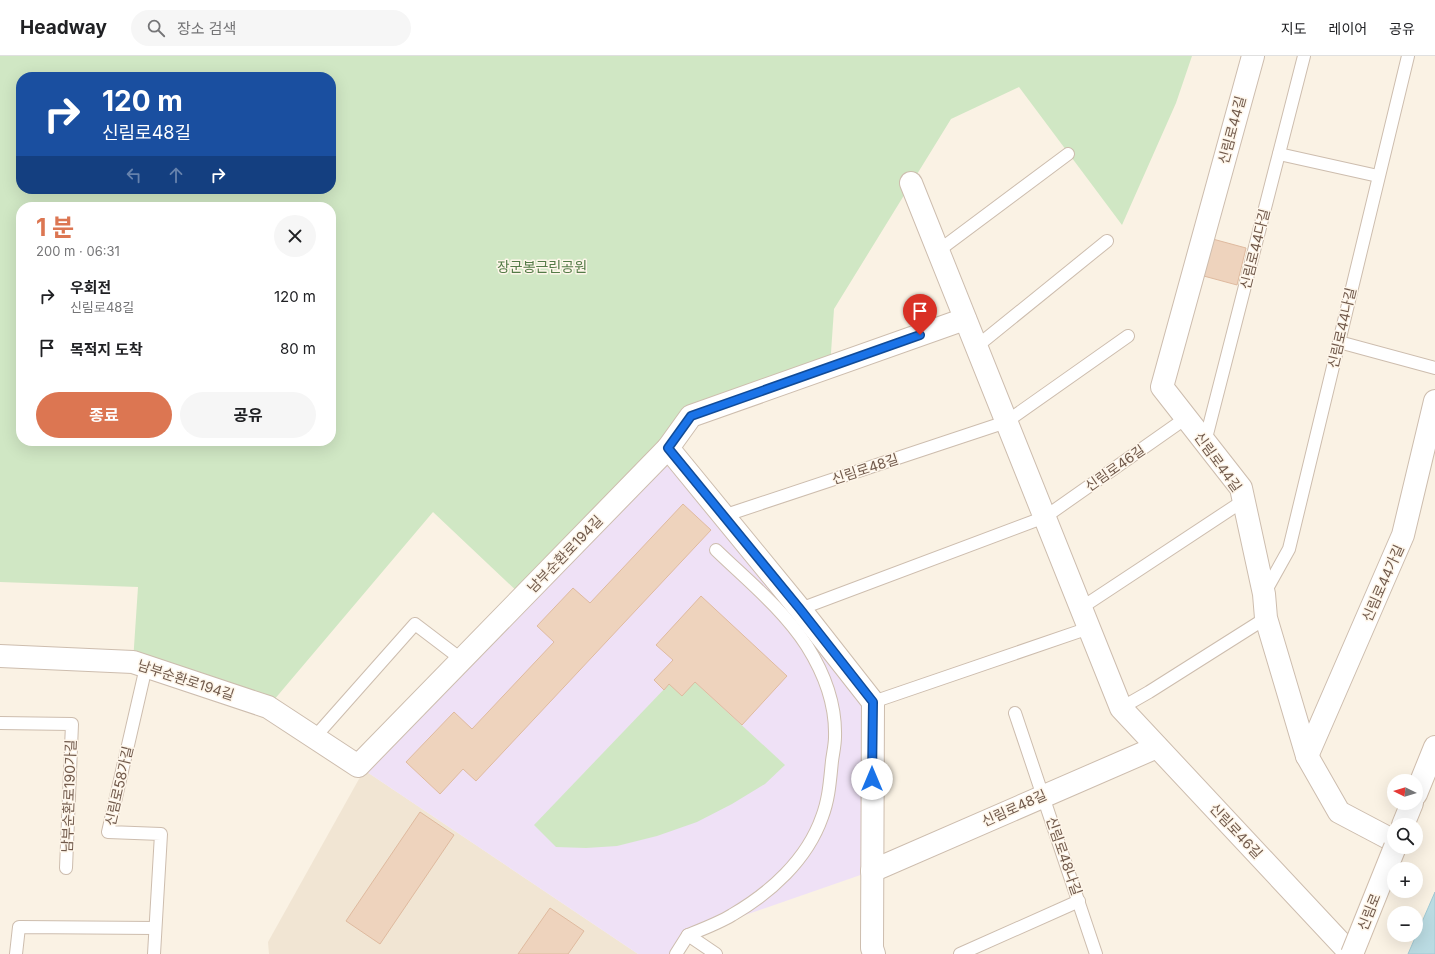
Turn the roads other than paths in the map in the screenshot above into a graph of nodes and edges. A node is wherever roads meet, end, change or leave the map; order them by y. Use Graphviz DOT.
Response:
graph roads {
  1 [pos="1253,56"];
  2 [pos="1304,56"];
  3 [pos="1408,56"];
  4 [pos="1068,154"];
  5 [pos="1279,154"];
  6 [pos="1378,176"];
  7 [pos="911,183"];
  8 [pos="1107,241"];
  9 [pos="938,251"];
  10 [pos="965,319"];
  11 [pos="1128,336"];
  12 [pos="1339,342"];
  13 [pos="976,347"];
  14 [pos="1435,368"];
  15 [pos="1435,401"];
  16 [pos="1186,418"];
  17 [pos="1006,422"];
  18 [pos="1205,442"];
  19 [pos="668,448"];
  20 [pos="1243,501"];
  21 [pos="723,516"];
  22 [pos="1045,517"];
  23 [pos="716,550"];
  24 [pos="1264,594"];
  25 [pos="1081,608"];
  26 [pos="800,609"];
  27 [pos="1266,618"];
  28 [pos="1089,628"];
  29 [pos="0,656"];
  30 [pos="462,659"];
  31 [pos="146,667"];
  32 [pos="873,702"];
  33 [pos="1121,708"];
  34 [pos="1015,713"];
  35 [pos="0,723"];
  36 [pos="314,738"];
  37 [pos="1157,747"];
  38 [pos="1435,747"];
  39 [pos="1307,756"];
  40 [pos="1423,777"];
  41 [pos="1043,796"];
  42 [pos="1387,837"];
  43 [pos="1392,854"];
  44 [pos="66,868"];
  45 [pos="872,871"];
  46 [pos="1079,902"];
  47 [pos="155,928"];
  48 [pos="688,935"];
  49 [pos="16,954"];
  50 [pos="154,954"];
  51 [pos="676,954"];
  52 [pos="716,954"];
  53 [pos="874,954"];
  54 [pos="960,954"];
  55 [pos="1096,954"];
  56 [pos="1351,954"];
  1 -- 16 [label="street, 신림로44길"];
  2 -- 5 [label="lane, 신림로44다길"];
  3 -- 6 [label="lane, 신림로44나길"];
  4 -- 9 [label="lane"];
  5 -- 6 [label="lane"];
  5 -- 18 [label="lane, 신림로44다길"];
  6 -- 12 [label="lane, 신림로44나길"];
  7 -- 9 [label="street, 신림로46길"];
  8 -- 13 [label="lane"];
  9 -- 10 [label="street, 신림로46길"];
  10 -- 13 [label="street, 신림로46길"];
  10 -- 19 [label="street"];
  11 -- 17 [label="lane"];
  12 -- 14 [label="lane"];
  12 -- 24 [label="lane, 신림로44나길"];
  13 -- 17 [label="street, 신림로46길"];
  15 -- 39 [label="street, 신림로44가길"];
  16 -- 18 [label="street, 신림로44길"];
  16 -- 22 [label="lane, 신림로46길"];
  17 -- 21 [label="lane, 신림로48길"];
  17 -- 22 [label="street, 신림로46길"];
  18 -- 20 [label="street, 신림로44길"];
  19 -- 21 [label="street"];
  19 -- 30 [label="street, 남부순환로194길"];
  20 -- 24 [label="street, 신림로44길"];
  20 -- 25 [label="lane"];
  21 -- 26 [label="street"];
  22 -- 25 [label="street, 신림로46길"];
  22 -- 26 [label="lane"];
  23 -- 48 [label="lane"];
  24 -- 27 [label="street, 신림로44길"];
  25 -- 28 [label="street, 신림로46길"];
  26 -- 32 [label="street"];
  27 -- 33 [label="lane"];
  27 -- 39 [label="street, 신림로44길"];
  28 -- 32 [label="lane"];
  28 -- 33 [label="street, 신림로46길"];
  29 -- 31 [label="street, 남부순환로194길"];
  30 -- 36 [label="street, 남부순환로194길"];
  30 -- 36 [label="lane"];
  31 -- 36 [label="street, 남부순환로194길"];
  31 -- 47 [label="lane, 신림로58가길"];
  32 -- 45 [label="street"];
  33 -- 37 [label="street, 신림로46길"];
  34 -- 41 [label="lane, 신림로48나길"];
  35 -- 44 [label="lane, 남부순환로190가길"];
  37 -- 41 [label="street, 신림로48길"];
  37 -- 56 [label="street, 신림로46길"];
  38 -- 40 [label="street"];
  39 -- 42 [label="street, 신림로44길"];
  41 -- 45 [label="street, 신림로48길"];
  41 -- 46 [label="lane, 신림로48나길"];
  43 -- 56 [label="street, 신림로, bridge"];
  45 -- 53 [label="street"];
  46 -- 54 [label="lane"];
  46 -- 55 [label="lane, 신림로48나길"];
  47 -- 49 [label="lane"];
  47 -- 50 [label="lane, 신림로58가길"];
  48 -- 51 [label="lane"];
  48 -- 52 [label="lane"];
}
